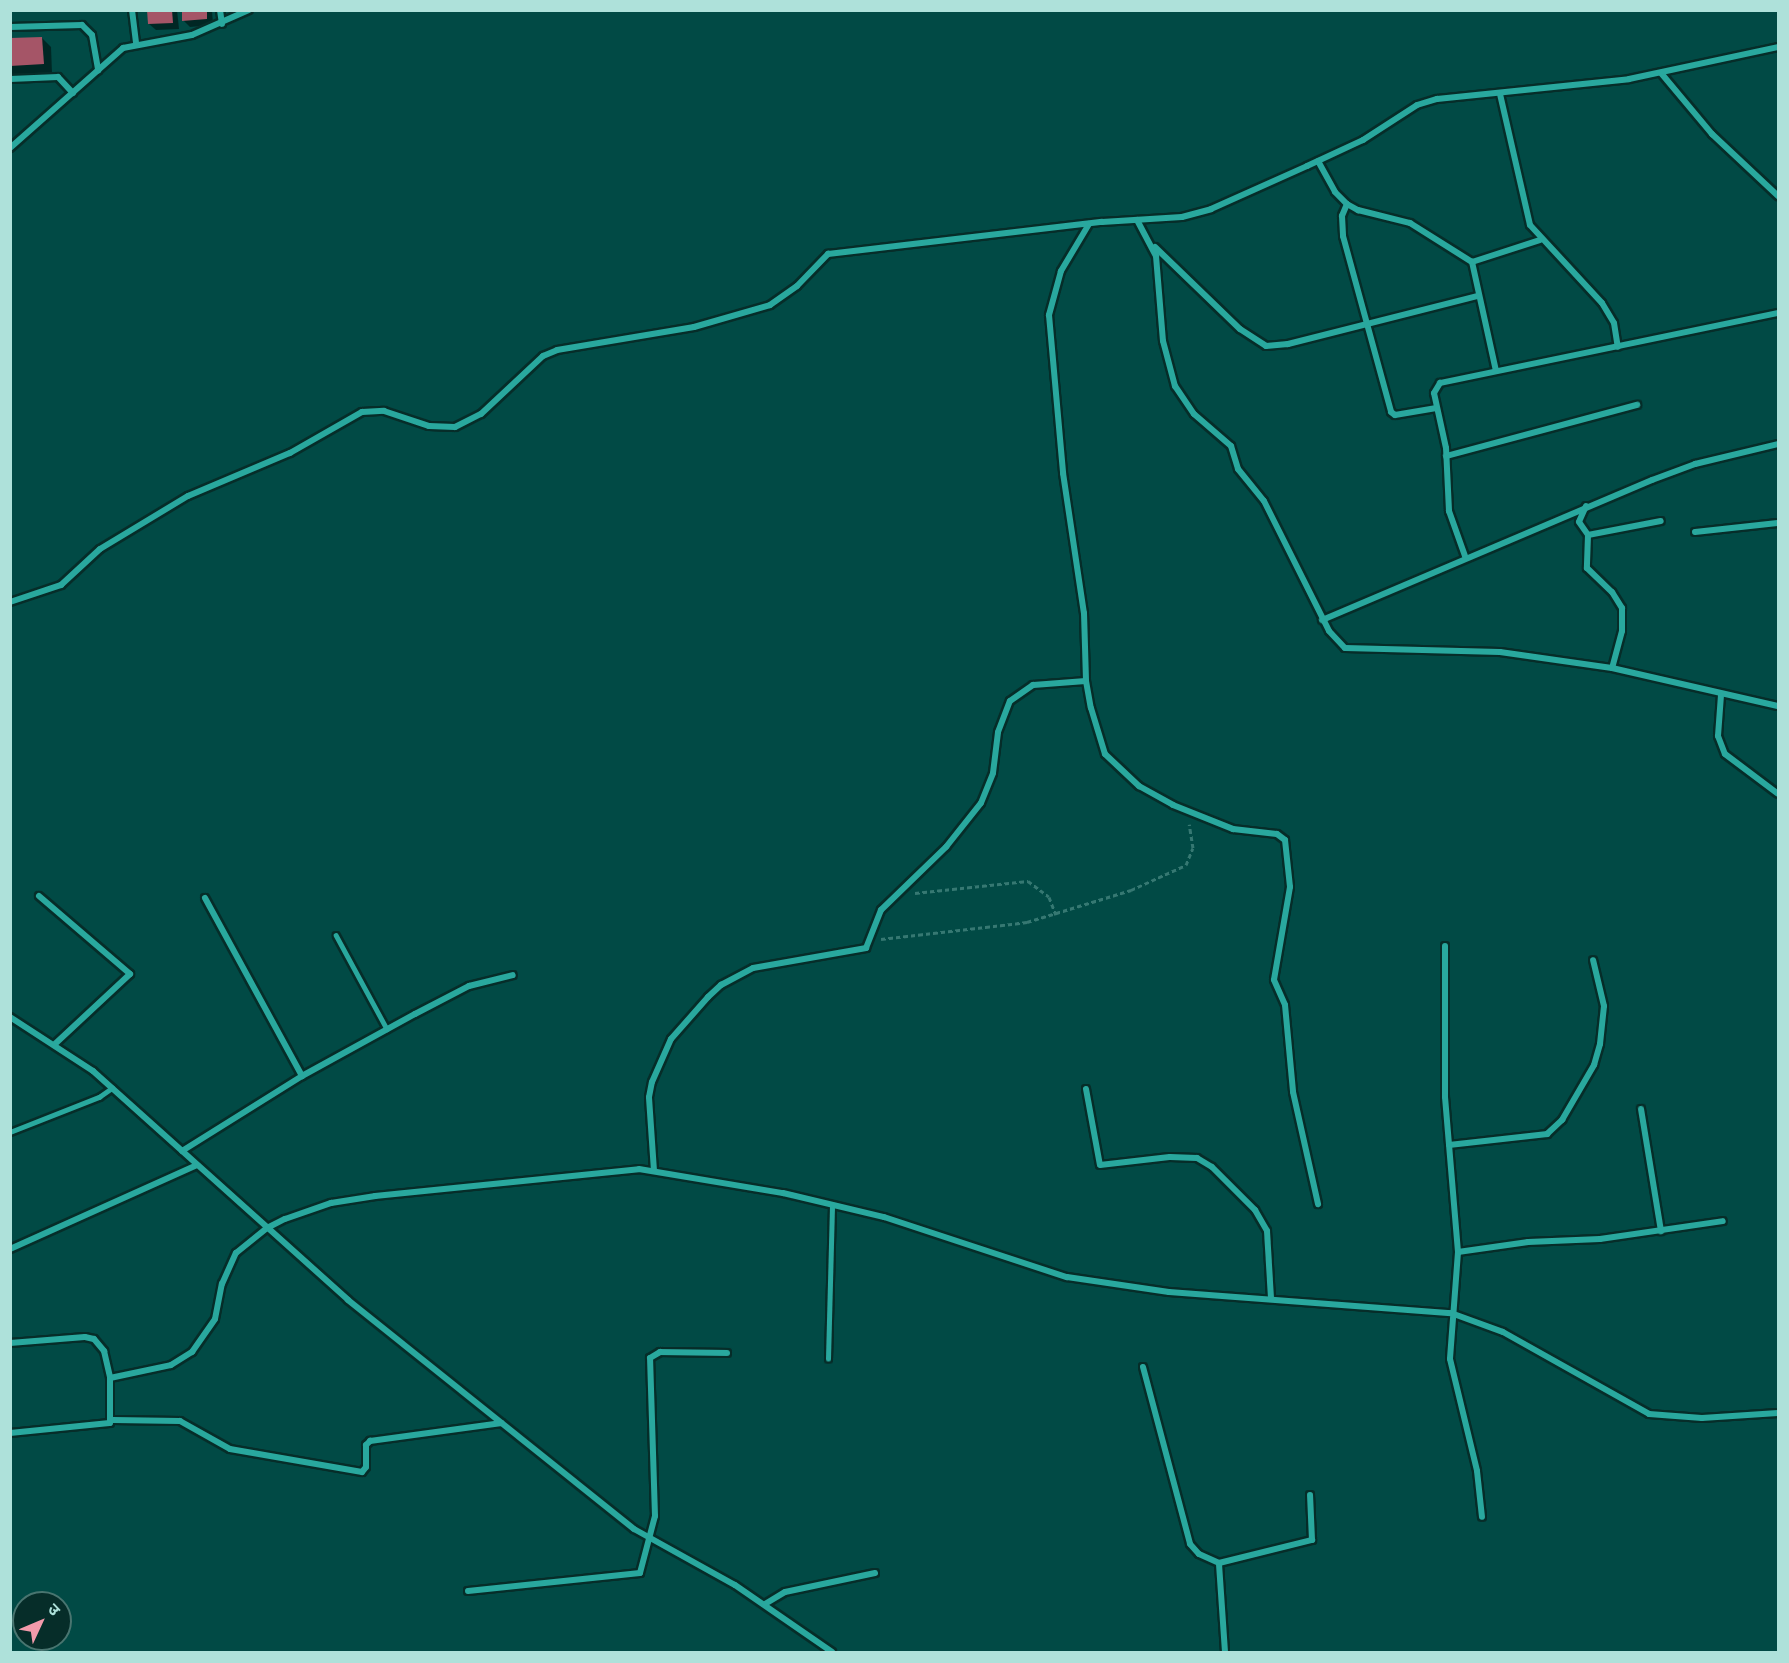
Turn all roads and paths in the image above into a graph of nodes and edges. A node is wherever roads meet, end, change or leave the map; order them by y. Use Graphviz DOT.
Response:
graph roads {
  1 [pos="132,10"];
  2 [pos="220,10"];
  3 [pos="249,10"];
  4 [pos="222,24"];
  5 [pos="10,27"];
  6 [pos="136,44"];
  7 [pos="1779,47"];
  8 [pos="98,69"];
  9 [pos="1661,73"];
  10 [pos="10,79"];
  11 [pos="73,93"];
  12 [pos="1500,94"];
  13 [pos="10,148"];
  14 [pos="1318,161"];
  15 [pos="1779,195"];
  16 [pos="1347,204"];
  17 [pos="1137,220"];
  18 [pos="1089,224"];
  19 [pos="1540,240"];
  20 [pos="1154,246"];
  21 [pos="1472,262"];
  22 [pos="1478,296"];
  23 [pos="1779,313"];
  24 [pos="1369,324"];
  25 [pos="1618,347"];
  26 [pos="1496,371"];
  27 [pos="1637,405"];
  28 [pos="1436,408"];
  29 [pos="1779,444"];
  30 [pos="1446,456"];
  31 [pos="1586,506"];
  32 [pos="1661,521"];
  33 [pos="1779,522"];
  34 [pos="1695,531"];
  35 [pos="1588,535"];
  36 [pos="1465,556"];
  37 [pos="10,602"];
  38 [pos="1322,620"];
  39 [pos="1612,668"];
  40 [pos="1086,681"];
  41 [pos="1721,695"];
  42 [pos="1779,706"];
  43 [pos="1779,794"];
  44 [pos="1187,810"];
  45 [pos="896,895"];
  46 [pos="39,896"];
  47 [pos="205,898"];
  48 [pos="1056,915"];
  49 [pos="336,935"];
  50 [pos="870,940"];
  51 [pos="1445,946"];
  52 [pos="1593,960"];
  53 [pos="513,975"];
  54 [pos="10,1017"];
  55 [pos="387,1029"];
  56 [pos="55,1044"];
  57 [pos="302,1076"];
  58 [pos="112,1088"];
  59 [pos="1086,1089"];
  60 [pos="1641,1109"];
  61 [pos="10,1132"];
  62 [pos="1449,1145"];
  63 [pos="182,1151"];
  64 [pos="197,1165"];
  65 [pos="654,1171"];
  66 [pos="1318,1204"];
  67 [pos="832,1205"];
  68 [pos="1723,1221"];
  69 [pos="267,1228"];
  70 [pos="1661,1231"];
  71 [pos="10,1249"];
  72 [pos="1458,1252"];
  73 [pos="1271,1299"];
  74 [pos="1451,1313"];
  75 [pos="10,1343"];
  76 [pos="727,1353"];
  77 [pos="828,1359"];
  78 [pos="1143,1367"];
  79 [pos="110,1378"];
  80 [pos="1779,1413"];
  81 [pos="112,1420"];
  82 [pos="502,1423"];
  83 [pos="10,1433"];
  84 [pos="1310,1495"];
  85 [pos="1482,1517"];
  86 [pos="648,1537"];
  87 [pos="1220,1563"];
  88 [pos="875,1573"];
  89 [pos="468,1591"];
  90 [pos="765,1604"];
  91 [pos="832,1653"];
  92 [pos="1225,1653"];
  1 -- 6 [label="street"];
  2 -- 4 [label="street"];
  3 -- 4 [label="street"];
  4 -- 6 [label="street"];
  5 -- 8 [label="street"];
  6 -- 8 [label="street"];
  7 -- 9 [label="street"];
  8 -- 11 [label="street"];
  9 -- 12 [label="street"];
  9 -- 15 [label="street"];
  10 -- 11 [label="street"];
  11 -- 13 [label="street"];
  12 -- 14 [label="street"];
  12 -- 19 [label="street"];
  14 -- 16 [label="street"];
  14 -- 17 [label="street"];
  16 -- 21 [label="street"];
  16 -- 24 [label="street"];
  17 -- 18 [label="street"];
  17 -- 20 [label="street"];
  18 -- 37 [label="street"];
  18 -- 40 [label="street"];
  19 -- 21 [label="street"];
  19 -- 25 [label="street"];
  20 -- 24 [label="street"];
  20 -- 38 [label="street"];
  21 -- 22 [label="street"];
  22 -- 24 [label="street"];
  22 -- 26 [label="street"];
  23 -- 25 [label="street"];
  24 -- 28 [label="street"];
  25 -- 26 [label="street"];
  26 -- 28 [label="street"];
  27 -- 30 [label="street"];
  28 -- 30 [label="street"];
  29 -- 31 [label="street"];
  30 -- 36 [label="street"];
  31 -- 35 [label="street"];
  31 -- 36 [label="street"];
  32 -- 35 [label="street"];
  33 -- 34 [label="street"];
  35 -- 39 [label="street"];
  36 -- 38 [label="street"];
  38 -- 39 [label="street"];
  39 -- 41 [label="street"];
  40 -- 44 [label="street"];
  40 -- 45 [label="street"];
  41 -- 42 [label="street"];
  41 -- 43 [label="street"];
  44 -- 48 [label="path"];
  44 -- 66 [label="street"];
  45 -- 48 [label="path"];
  45 -- 50 [label="street"];
  46 -- 56 [label="street"];
  47 -- 57 [label="street"];
  48 -- 50 [label="path"];
  49 -- 55 [label="lane"];
  50 -- 65 [label="street"];
  51 -- 62 [label="street"];
  52 -- 62 [label="street"];
  53 -- 55 [label="street"];
  54 -- 56 [label="street"];
  55 -- 57 [label="street"];
  56 -- 58 [label="street"];
  57 -- 63 [label="street"];
  58 -- 61 [label="lane"];
  58 -- 63 [label="street"];
  59 -- 73 [label="street"];
  60 -- 70 [label="street"];
  62 -- 72 [label="street"];
  63 -- 64 [label="street"];
  64 -- 69 [label="street"];
  64 -- 71 [label="street"];
  65 -- 67 [label="street"];
  65 -- 69 [label="street"];
  67 -- 73 [label="street"];
  67 -- 77 [label="lane"];
  68 -- 70 [label="street"];
  69 -- 79 [label="street"];
  69 -- 82 [label="street"];
  70 -- 72 [label="street"];
  72 -- 74 [label="street"];
  73 -- 74 [label="street"];
  74 -- 80 [label="street"];
  74 -- 85 [label="street"];
  75 -- 79 [label="street"];
  76 -- 86 [label="street"];
  78 -- 87 [label="street"];
  79 -- 81 [label="street"];
  81 -- 82 [label="street"];
  81 -- 83 [label="street"];
  82 -- 86 [label="street"];
  84 -- 87 [label="street"];
  86 -- 89 [label="street"];
  86 -- 90 [label="street"];
  87 -- 92 [label="street"];
  88 -- 90 [label="street"];
  90 -- 91 [label="street"];
}
